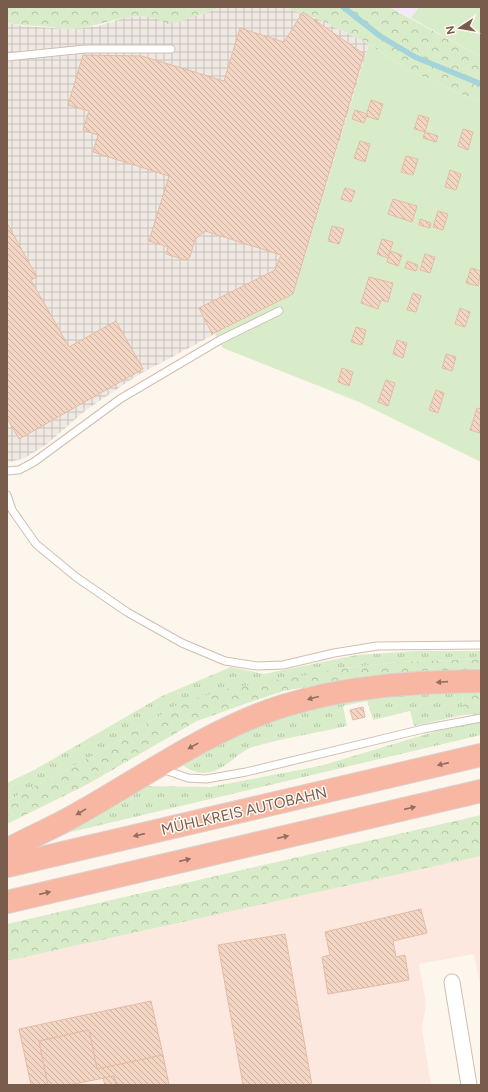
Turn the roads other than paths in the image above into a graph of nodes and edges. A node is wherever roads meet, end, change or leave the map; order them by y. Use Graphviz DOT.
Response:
graph roads {
  1 [pos="170,48"];
  2 [pos="7,57"];
  3 [pos="279,311"];
  4 [pos="7,472"];
  5 [pos="7,495"];
  6 [pos="481,646"];
  7 [pos="481,681"];
  8 [pos="481,718"];
  9 [pos="481,755"];
  10 [pos="156,767"];
  11 [pos="481,791"];
  12 [pos="7,850"];
  13 [pos="7,866"];
  14 [pos="7,902"];
  15 [pos="452,982"];
  16 [pos="469,1085"];
  1 -- 2 [label="lane"];
  3 -- 4 [label="lane"];
  5 -- 6 [label="lane"];
  7 -- 10 [label="highway, one-way"];
  8 -- 10 [label="lane"];
  9 -- 13 [label="highway, MÜHLKREIS AUTOBAHN, one-way"];
  10 -- 12 [label="highway, one-way"];
  14 -- 11 [label="highway, one-way"];
  15 -- 16 [label="street"];
}
